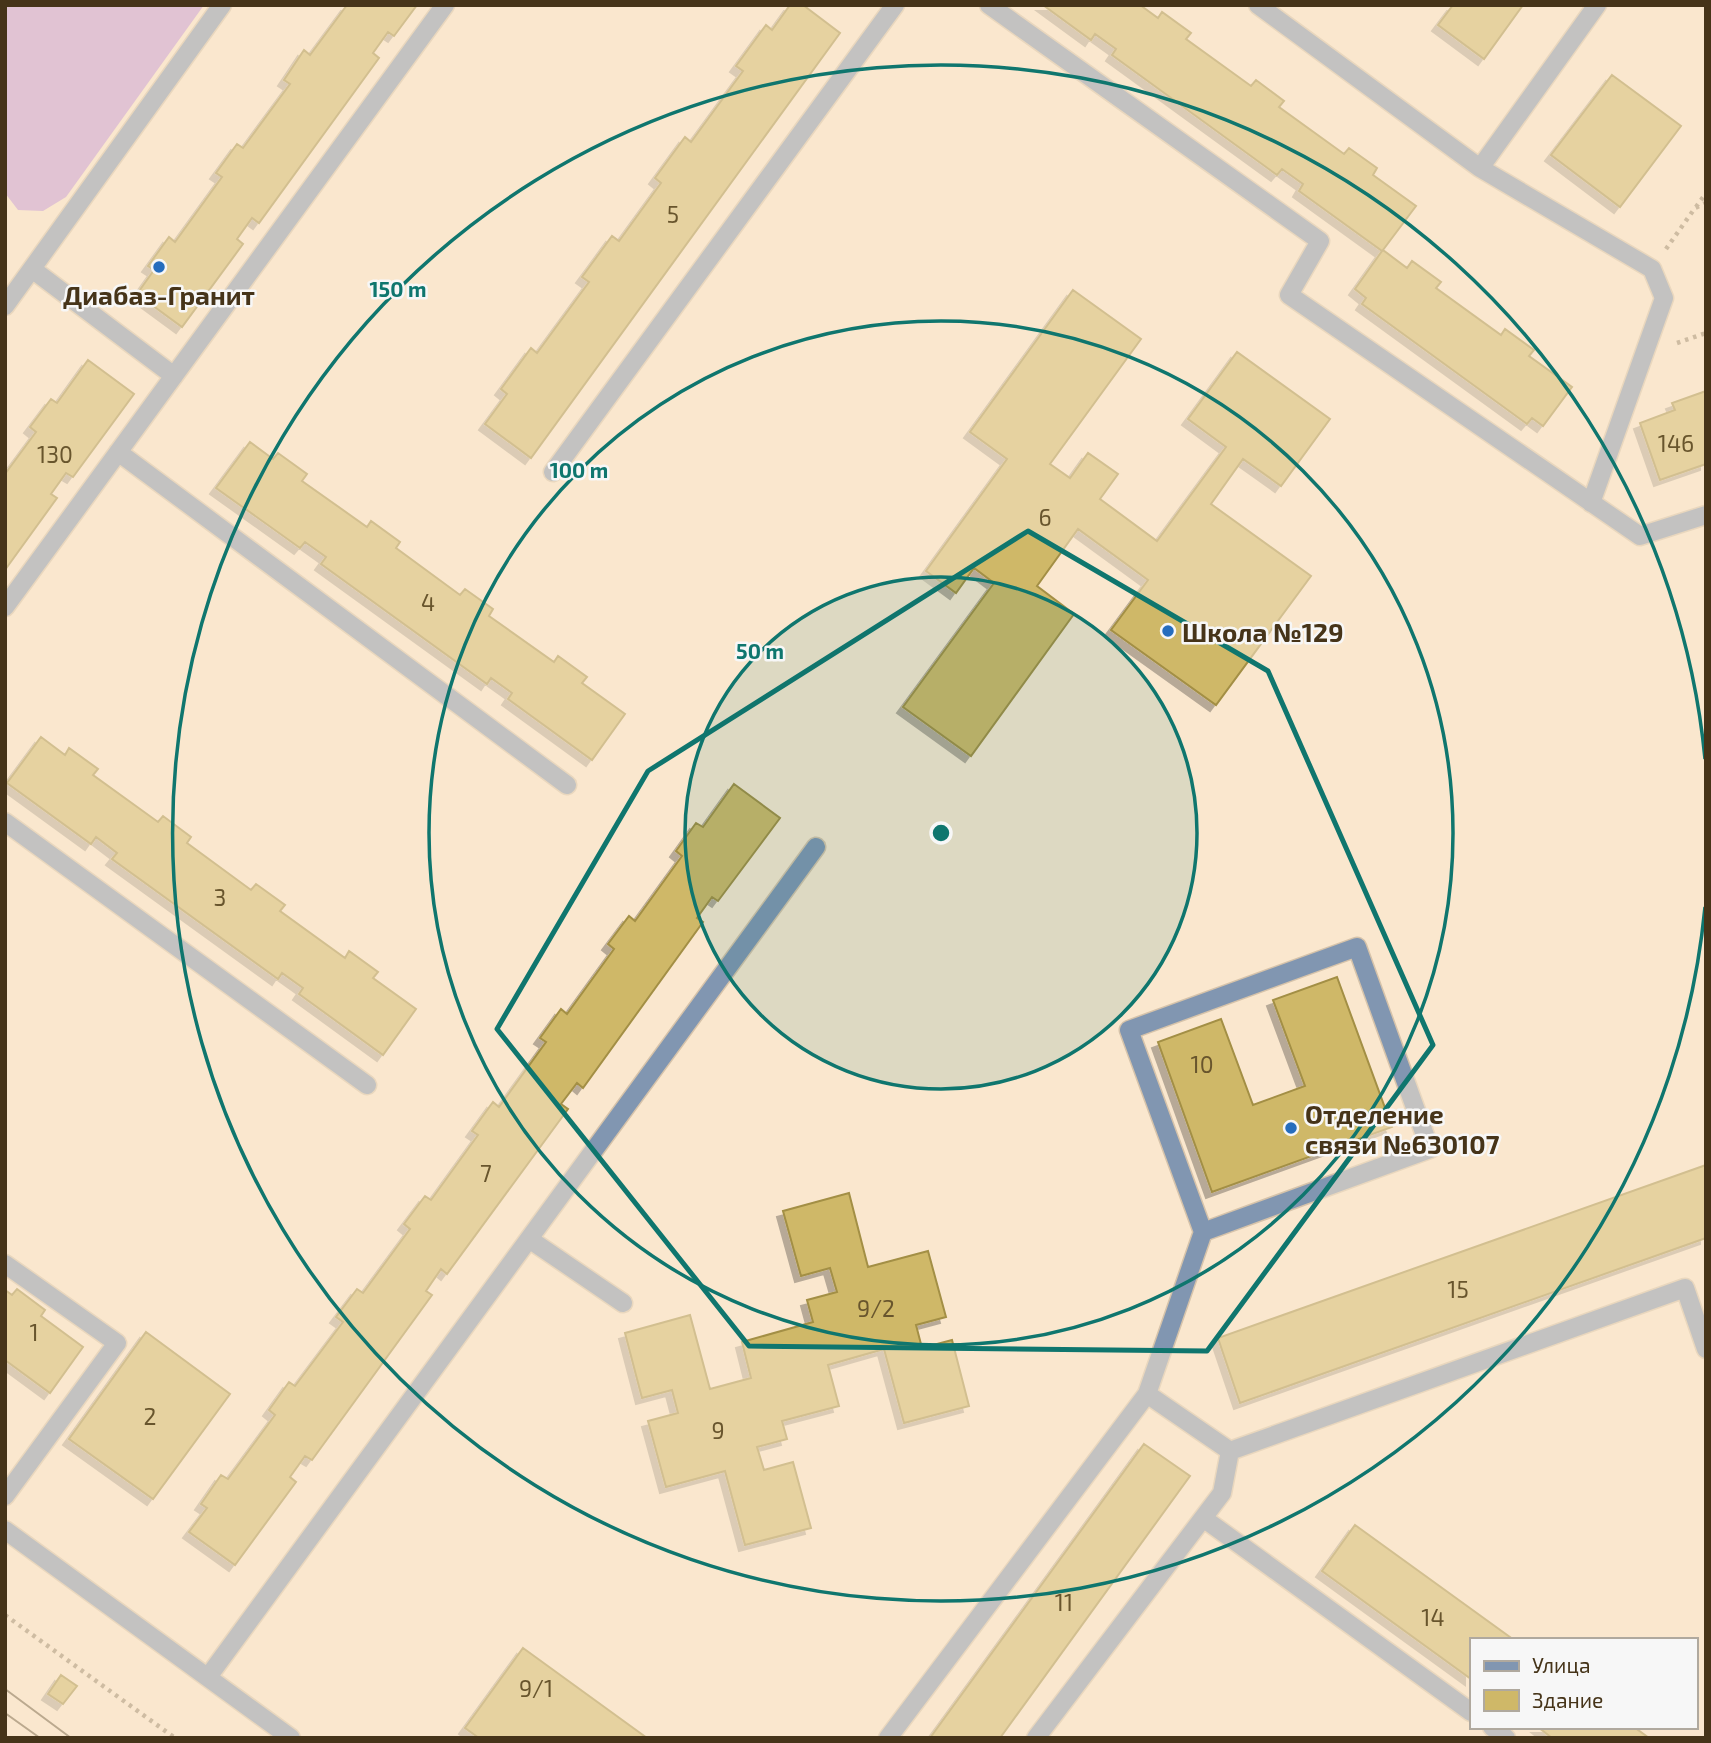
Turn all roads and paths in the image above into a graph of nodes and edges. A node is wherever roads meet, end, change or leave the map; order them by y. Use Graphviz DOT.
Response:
graph roads {
  1 [pos="222,5"];
  2 [pos="444,5"];
  3 [pos="895,5"];
  4 [pos="989,5"];
  5 [pos="1258,5"];
  6 [pos="1597,5"];
  7 [pos="1480,168"];
  8 [pos="1706,193"];
  9 [pos="1706,203"];
  10 [pos="1695,208"];
  11 [pos="32,269"];
  12 [pos="1652,269"];
  13 [pos="5,306"];
  14 [pos="174,376"];
  15 [pos="118,452"];
  16 [pos="553,472"];
  17 [pos="1591,503"];
  18 [pos="1706,514"];
  19 [pos="5,607"];
  20 [pos="567,785"];
  21 [pos="5,822"];
  22 [pos="816,847"];
  23 [pos="368,1085"];
  24 [pos="1203,1232"];
  25 [pos="529,1239"];
  26 [pos="5,1264"];
  27 [pos="623,1303"];
  28 [pos="1706,1349"];
  29 [pos="1147,1394"];
  30 [pos="1230,1451"];
  31 [pos="5,1496"];
  32 [pos="1203,1518"];
  33 [pos="5,1530"];
  34 [pos="5,1615"];
  35 [pos="208,1677"];
  36 [pos="1470,1711"];
  37 [pos="175,1738"];
  38 [pos="291,1738"];
  39 [pos="888,1738"];
  40 [pos="1036,1738"];
  1 -- 11 [label="street"];
  2 -- 14 [label="street"];
  3 -- 16 [label="street"];
  4 -- 17 [label="street"];
  5 -- 7 [label="street"];
  6 -- 7 [label="street"];
  7 -- 12 [label="street"];
  8 -- 10 [label="path"];
  9 -- 10 [label="path"];
  10 -- 12 [label="path"];
  11 -- 13 [label="street"];
  11 -- 14 [label="street"];
  12 -- 17 [label="street"];
  14 -- 15 [label="street"];
  15 -- 19 [label="street"];
  15 -- 20 [label="street"];
  17 -- 18 [label="street"];
  21 -- 23 [label="street"];
  22 -- 25 [label="street"];
  24 -- 24 [label="street"];
  24 -- 29 [label="street"];
  25 -- 27 [label="street"];
  25 -- 35 [label="street"];
  26 -- 31 [label="street"];
  28 -- 30 [label="street"];
  29 -- 30 [label="street"];
  29 -- 39 [label="street"];
  30 -- 32 [label="street"];
  32 -- 36 [label="street"];
  32 -- 40 [label="street"];
  33 -- 35 [label="street"];
  34 -- 37 [label="path"];
  35 -- 38 [label="street"];
}
